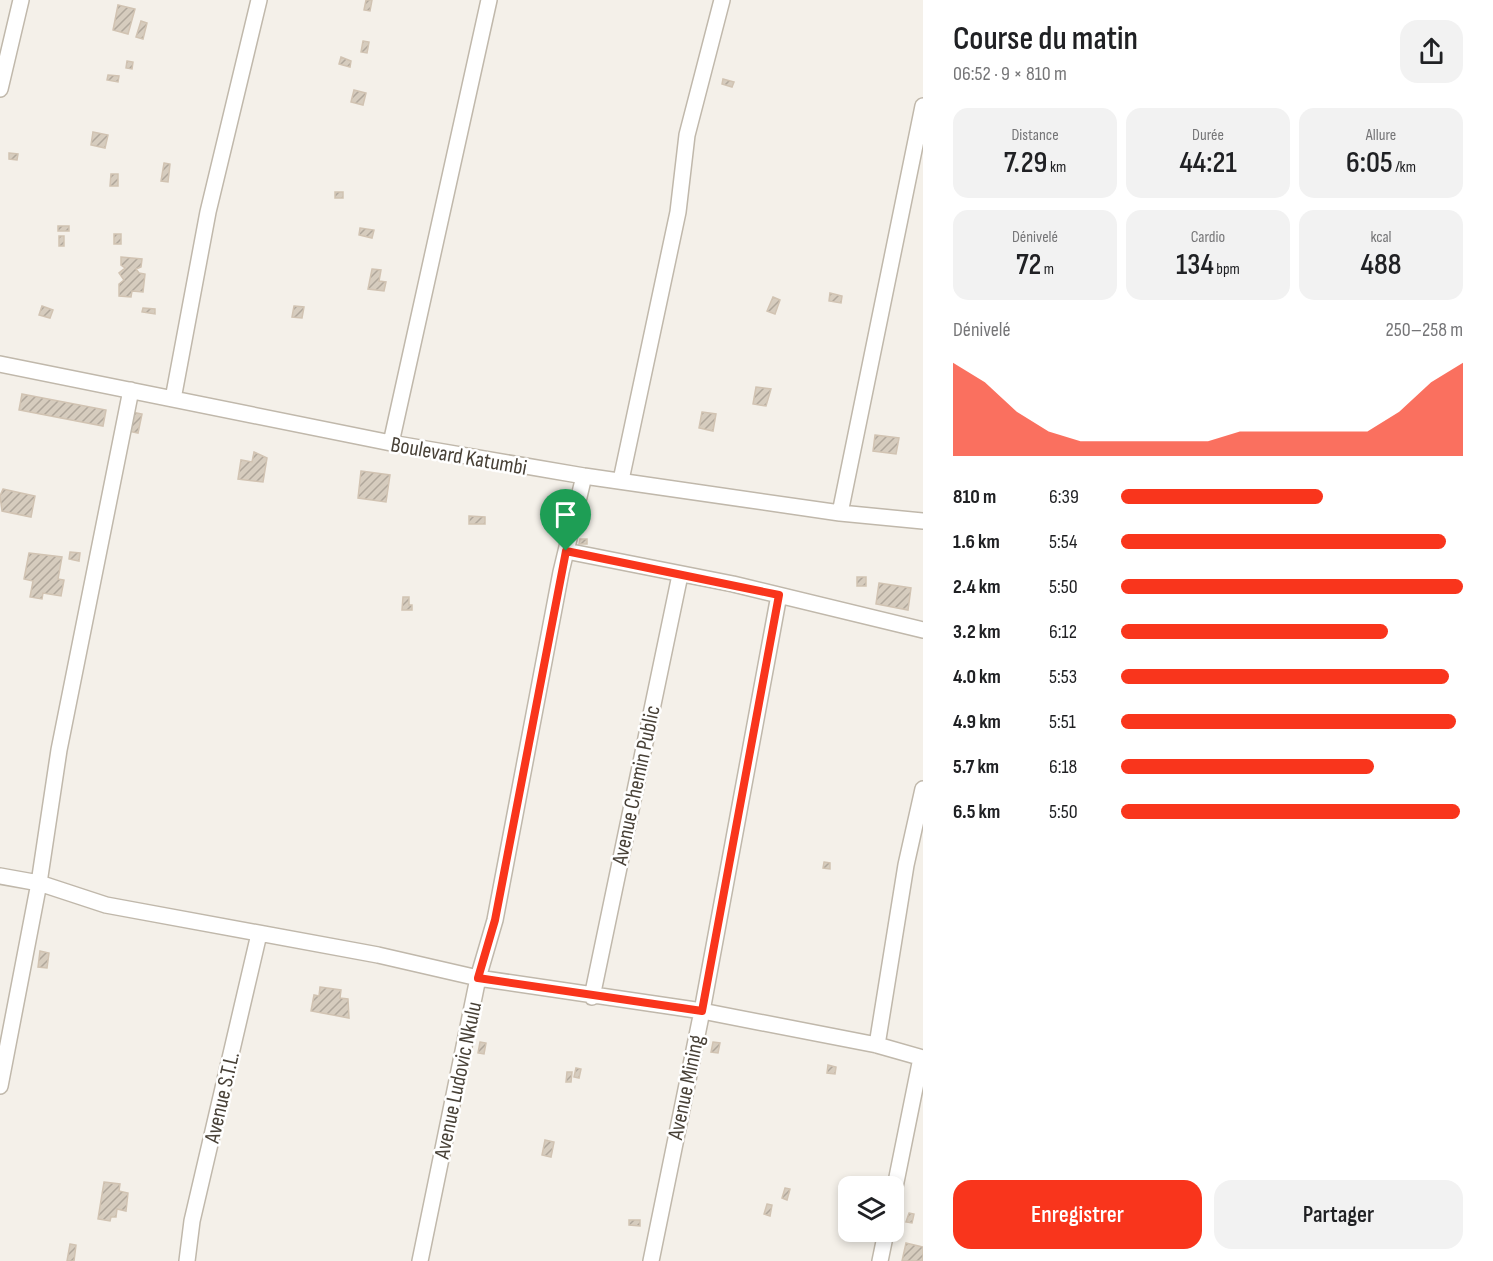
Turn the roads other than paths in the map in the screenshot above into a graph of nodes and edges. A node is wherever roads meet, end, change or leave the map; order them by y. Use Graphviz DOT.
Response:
graph roads {
  1 [pos="21,0"];
  2 [pos="259,0"];
  3 [pos="489,0"];
  4 [pos="722,0"];
  5 [pos="0,89"];
  6 [pos="923,106"];
  7 [pos="0,364"];
  8 [pos="131,390"];
  9 [pos="173,399"];
  10 [pos="391,443"];
  11 [pos="584,476"];
  12 [pos="621,480"];
  13 [pos="840,513"];
  14 [pos="923,521"];
  15 [pos="566,551"];
  16 [pos="680,575"];
  17 [pos="779,595"];
  18 [pos="923,630"];
  19 [pos="923,789"];
  20 [pos="0,876"];
  21 [pos="39,883"];
  22 [pos="259,934"];
  23 [pos="478,978"];
  24 [pos="592,997"];
  25 [pos="702,1011"];
  26 [pos="877,1045"];
  27 [pos="922,1058"];
  28 [pos="0,1086"];
  29 [pos="897,1176"];
  30 [pos="884,1242"];
  31 [pos="187,1261"];
  32 [pos="420,1261"];
  33 [pos="651,1261"];
  34 [pos="880,1261"];
  1 -- 5 [label="street"];
  2 -- 9 [label="street"];
  3 -- 10 [label="street"];
  4 -- 12 [label="street"];
  6 -- 13 [label="street"];
  7 -- 8 [label="street, Boulevard Katumbi"];
  8 -- 9 [label="street, Boulevard Katumbi"];
  8 -- 21 [label="street"];
  9 -- 10 [label="street, Boulevard Katumbi"];
  10 -- 11 [label="street, Boulevard Katumbi"];
  11 -- 12 [label="street, Boulevard Katumbi"];
  11 -- 15 [label="street, Avenue Ludovic Nkulu"];
  12 -- 13 [label="street, Boulevard Katumbi"];
  13 -- 14 [label="street, Boulevard Katumbi"];
  15 -- 16 [label="street"];
  15 -- 23 [label="street, Avenue Ludovic Nkulu"];
  16 -- 17 [label="street"];
  16 -- 24 [label="street, Avenue Chemin Public"];
  17 -- 18 [label="street"];
  17 -- 25 [label="street, Avenue Mining"];
  19 -- 26 [label="street"];
  20 -- 21 [label="street"];
  21 -- 22 [label="street"];
  21 -- 28 [label="street"];
  22 -- 23 [label="street"];
  22 -- 31 [label="street, Avenue S.T.L."];
  23 -- 24 [label="street"];
  23 -- 32 [label="street, Avenue Ludovic Nkulu"];
  24 -- 25 [label="street"];
  25 -- 26 [label="street"];
  25 -- 33 [label="street, Avenue Mining"];
  26 -- 27 [label="street"];
  27 -- 29 [label="street"];
  30 -- 34 [label="street"];
}
